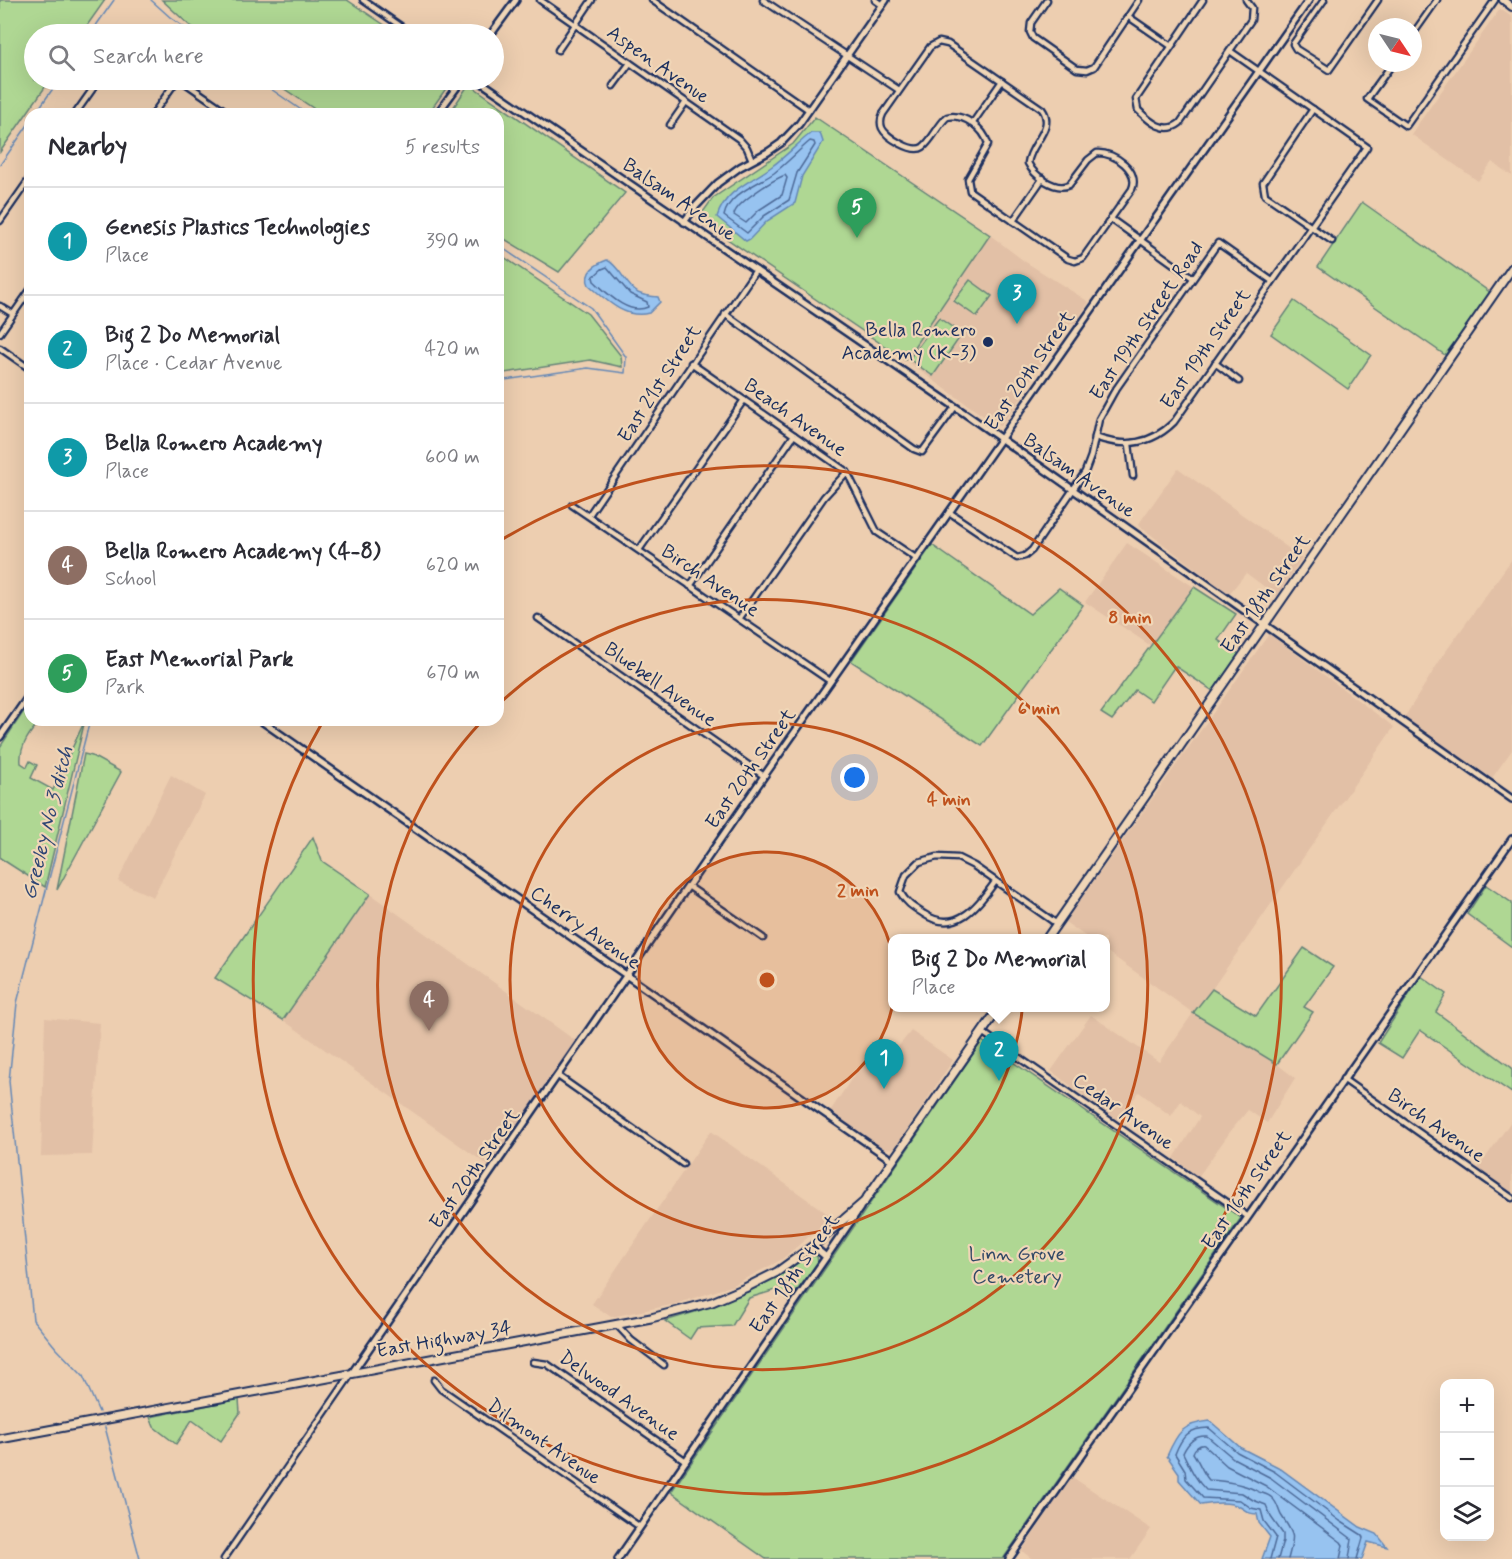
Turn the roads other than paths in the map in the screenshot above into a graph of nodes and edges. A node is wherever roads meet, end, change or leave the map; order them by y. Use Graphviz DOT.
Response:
graph roads {
  1 [pos="363,0"];
  2 [pos="516,0"];
  3 [pos="540,0"];
  4 [pos="592,0"];
  5 [pos="652,0"];
  6 [pos="763,0"];
  7 [pos="875,0"];
  8 [pos="1047,0"];
  9 [pos="1139,0"];
  10 [pos="1203,0"];
  11 [pos="1246,0"];
  12 [pos="1309,0"];
  13 [pos="1324,0"];
  14 [pos="1378,0"];
  15 [pos="1437,0"];
  16 [pos="1494,0"];
  17 [pos="1503,0"];
  18 [pos="884,2"];
  19 [pos="1512,6"];
  20 [pos="1129,17"];
  21 [pos="1422,21"];
  22 [pos="398,24"];
  23 [pos="498,24"];
  24 [pos="574,25"];
  25 [pos="1171,46"];
  26 [pos="558,50"];
  27 [pos="1230,51"];
  28 [pos="848,56"];
  29 [pos="630,63"];
  30 [pos="1259,71"];
  31 [pos="1386,72"];
  32 [pos="1002,81"];
  33 [pos="613,86"];
  34 [pos="92,90"];
  35 [pos="171,90"];
  36 [pos="194,90"];
  37 [pos="455,90"];
  38 [pos="493,90"];
  39 [pos="899,90"];
  40 [pos="686,102"];
  41 [pos="79,108"];
  42 [pos="158,108"];
  43 [pos="220,108"];
  44 [pos="441,108"];
  45 [pos="1313,109"];
  46 [pos="809,110"];
  47 [pos="972,124"];
  48 [pos="670,125"];
  49 [pos="752,160"];
  50 [pos="1043,178"];
  51 [pos="24,187"];
  52 [pos="1112,219"];
  53 [pos="0,221"];
  54 [pos="684,222"];
  55 [pos="1013,222"];
  56 [pos="1311,226"];
  57 [pos="1141,239"];
  58 [pos="1332,241"];
  59 [pos="1512,268"];
  60 [pos="756,270"];
  61 [pos="1193,278"];
  62 [pos="1272,281"];
  63 [pos="24,298"];
  64 [pos="0,306"];
  65 [pos="13,314"];
  66 [pos="725,314"];
  67 [pos="0,333"];
  68 [pos="0,348"];
  69 [pos="691,363"];
  70 [pos="1215,363"];
  71 [pos="24,365"];
  72 [pos="1239,381"];
  73 [pos="744,400"];
  74 [pos="955,407"];
  75 [pos="794,435"];
  76 [pos="1095,437"];
  77 [pos="1001,439"];
  78 [pos="1129,444"];
  79 [pos="847,472"];
  80 [pos="1133,476"];
  81 [pos="1072,489"];
  82 [pos="572,505"];
  83 [pos="949,512"];
  84 [pos="589,515"];
  85 [pos="639,550"];
  86 [pos="916,559"];
  87 [pos="690,585"];
  88 [pos="538,618"];
  89 [pos="739,619"];
  90 [pos="1265,624"];
  91 [pos="831,681"];
  92 [pos="24,703"];
  93 [pos="269,726"];
  94 [pos="0,737"];
  95 [pos="764,776"];
  96 [pos="1512,799"];
  97 [pos="1512,839"];
  98 [pos="995,882"];
  99 [pos="688,886"];
  100 [pos="1057,924"];
  101 [pos="1050,934"];
  102 [pos="763,938"];
  103 [pos="627,976"];
  104 [pos="996,1012"];
  105 [pos="982,1032"];
  106 [pos="558,1076"];
  107 [pos="1344,1079"];
  108 [pos="893,1161"];
  109 [pos="683,1164"];
  110 [pos="1512,1198"];
  111 [pos="864,1202"];
  112 [pos="1247,1216"];
  113 [pos="813,1246"];
  114 [pos="826,1257"];
  115 [pos="616,1324"];
  116 [pos="533,1362"];
  117 [pos="664,1365"];
  118 [pos="352,1373"];
  119 [pos="434,1380"];
  120 [pos="0,1439"];
  121 [pos="686,1461"];
  122 [pos="640,1527"];
  123 [pos="224,1559"];
  124 [pos="618,1559"];
  125 [pos="1009,1559"];
  1 -- 22 [label="street"];
  2 -- 23 [label="street"];
  3 -- 24 [label="street, Aspen Avenue"];
  4 -- 24 [label="street"];
  5 -- 46 [label="street"];
  6 -- 28 [label="street"];
  7 -- 18 [label="street"];
  8 -- 20 [label="street"];
  9 -- 20 [label="street"];
  10 -- 25 [label="street"];
  11 -- 27 [label="street"];
  12 -- 30 [label="street, East 20th Street"];
  13 -- 14 [label="street"];
  15 -- 21 [label="street"];
  16 -- 31 [label="street"];
  17 -- 19 [label="main road"];
  18 -- 28 [label="street"];
  20 -- 25 [label="street"];
  24 -- 26 [label="street"];
  24 -- 29 [label="street, Aspen Avenue"];
  25 -- 27 [label="street"];
  27 -- 30 [label="street"];
  28 -- 39 [label="street"];
  28 -- 46 [label="street"];
  29 -- 33 [label="street"];
  29 -- 40 [label="street, Aspen Avenue"];
  30 -- 45 [label="street"];
  30 -- 57 [label="street, East 20th Street"];
  32 -- 39 [label="street"];
  32 -- 47 [label="street"];
  32 -- 50 [label="street"];
  34 -- 41 [label="street"];
  35 -- 42 [label="street"];
  36 -- 43 [label="street"];
  37 -- 44 [label="street"];
  38 -- 54 [label="street, Balsam Avenue"];
  39 -- 47 [label="street"];
  40 -- 48 [label="street"];
  40 -- 49 [label="street, Aspen Avenue"];
  45 -- 56 [label="street"];
  45 -- 56 [label="street, East 19th Street"];
  46 -- 49 [label="street"];
  47 -- 55 [label="street"];
  49 -- 54 [label="street"];
  50 -- 52 [label="street"];
  50 -- 55 [label="street"];
  51 -- 53 [label="street"];
  52 -- 55 [label="street"];
  52 -- 57 [label="street"];
  54 -- 60 [label="street, Balsam Avenue"];
  56 -- 58 [label="street"];
  56 -- 62 [label="street, East 19th Street"];
  57 -- 61 [label="street"];
  57 -- 77 [label="street, East 20th Street"];
  59 -- 90 [label="main road, East 18th Street"];
  60 -- 66 [label="street, East 21st Street"];
  60 -- 74 [label="street, Balsam Avenue"];
  61 -- 62 [label="street, East 19th Street Road"];
  61 -- 76 [label="street, East 19th Street Road"];
  62 -- 70 [label="street, East 19th Street"];
  63 -- 65 [label="street"];
  64 -- 65 [label="street"];
  65 -- 67 [label="street"];
  66 -- 69 [label="street, East 21st Street"];
  66 -- 74 [label="street"];
  68 -- 71 [label="street"];
  69 -- 73 [label="street, Beach Avenue"];
  69 -- 84 [label="street, East 21st Street"];
  70 -- 72 [label="street"];
  70 -- 78 [label="street, East 19th Street"];
  73 -- 75 [label="street, Beach Avenue"];
  73 -- 85 [label="street"];
  74 -- 77 [label="street, Balsam Avenue"];
  75 -- 79 [label="street, Beach Avenue"];
  75 -- 87 [label="street"];
  76 -- 78 [label="street, East 19th Street"];
  76 -- 81 [label="street, East 19th Street Road"];
  77 -- 81 [label="street, Balsam Avenue"];
  77 -- 83 [label="street, East 20th Street"];
  78 -- 80 [label="street"];
  79 -- 86 [label="street, Beach Avenue"];
  79 -- 89 [label="street"];
  81 -- 83 [label="street"];
  81 -- 90 [label="street, Balsam Avenue"];
  82 -- 84 [label="street, Birch Avenue"];
  83 -- 86 [label="street, East 20th Street"];
  84 -- 85 [label="street, Birch Avenue"];
  85 -- 87 [label="street, Birch Avenue"];
  86 -- 91 [label="street, East 20th Street"];
  87 -- 89 [label="street, Birch Avenue"];
  88 -- 95 [label="street, Bluebell Avenue"];
  89 -- 91 [label="street, Birch Avenue"];
  90 -- 96 [label="street, Balsam Avenue"];
  90 -- 100 [label="main road, East 18th Street"];
  91 -- 95 [label="street, East 20th Street"];
  92 -- 94 [label="street"];
  93 -- 103 [label="street, Cherry Avenue"];
  95 -- 99 [label="street, East 20th Street"];
  97 -- 107 [label="street, East 16th Street"];
  98 -- 98 [label="street"];
  98 -- 100 [label="street"];
  99 -- 102 [label="street"];
  99 -- 103 [label="street, East 20th Street"];
  100 -- 101 [label="main road, East 18th Street"];
  103 -- 106 [label="street, East 20th Street"];
  103 -- 108 [label="street, Cherry Avenue"];
  104 -- 105 [label="main road, East 18th Street"];
  105 -- 108 [label="main road, East 18th Street"];
  105 -- 112 [label="street, Cedar Avenue"];
  106 -- 109 [label="street"];
  106 -- 118 [label="street, East 20th Street"];
  107 -- 110 [label="street, Birch Avenue"];
  107 -- 112 [label="street, East 16th Street"];
  108 -- 111 [label="main road, East 18th Street"];
  111 -- 113 [label="main road, East Highway 34"];
  111 -- 114 [label="street, East 18th Street"];
  112 -- 125 [label="street, East 16th Street"];
  113 -- 114 [label="street"];
  113 -- 115 [label="main road, East Highway 34"];
  114 -- 121 [label="street, East 18th Street"];
  115 -- 117 [label="street"];
  115 -- 118 [label="main road, East Highway 34"];
  116 -- 121 [label="street, Delwood Avenue"];
  118 -- 120 [label="main road, East Highway 34"];
  118 -- 123 [label="street, East 20th Street"];
  119 -- 122 [label="street, Dilmont Avenue"];
  121 -- 122 [label="street, East 18th Street"];
  122 -- 124 [label="street, East 18th Street"];
}
